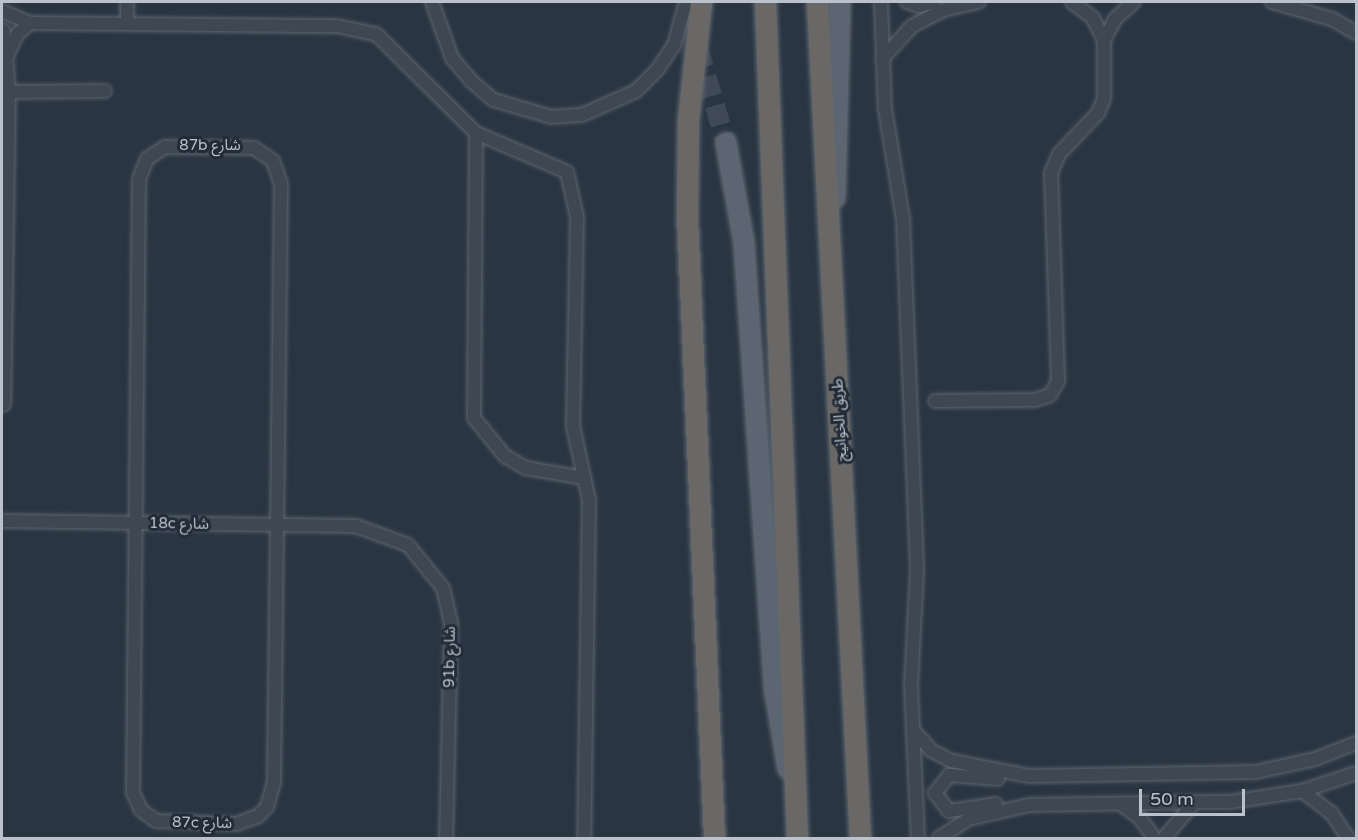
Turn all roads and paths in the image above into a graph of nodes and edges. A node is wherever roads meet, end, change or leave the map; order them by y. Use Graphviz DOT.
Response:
graph roads {
  1 [pos="127,2"];
  2 [pos="432,2"];
  3 [pos="686,2"];
  4 [pos="701,2"];
  5 [pos="765,2"];
  6 [pos="817,2"];
  7 [pos="840,2"];
  8 [pos="881,2"];
  9 [pos="907,2"];
  10 [pos="934,2"];
  11 [pos="979,2"];
  12 [pos="1072,2"];
  13 [pos="1134,2"];
  14 [pos="1272,2"];
  15 [pos="2,11"];
  16 [pos="30,23"];
  17 [pos="127,24"];
  18 [pos="2,32"];
  19 [pos="1356,33"];
  20 [pos="1104,40"];
  21 [pos="882,59"];
  22 [pos="6,61"];
  23 [pos="105,91"];
  24 [pos="7,92"];
  25 [pos="476,133"];
  26 [pos="726,143"];
  27 [pos="832,246"];
  28 [pos="935,401"];
  29 [pos="2,403"];
  30 [pos="584,478"];
  31 [pos="2,521"];
  32 [pos="135,523"];
  33 [pos="275,525"];
  34 [pos="356,526"];
  35 [pos="913,730"];
  36 [pos="1356,743"];
  37 [pos="1356,773"];
  38 [pos="1029,777"];
  39 [pos="1302,791"];
  40 [pos="795,797"];
  41 [pos="1194,803"];
  42 [pos="1029,805"];
  43 [pos="1121,805"];
  44 [pos="446,838"];
  45 [pos="584,838"];
  46 [pos="714,838"];
  47 [pos="797,838"];
  48 [pos="862,838"];
  49 [pos="918,838"];
  50 [pos="939,838"];
  51 [pos="1154,838"];
  52 [pos="1164,838"];
  53 [pos="1348,838"];
  1 -- 17 [label="street"];
  2 -- 3 [label="street"];
  4 -- 46 [label="highway"];
  5 -- 40 [label="highway"];
  6 -- 27 [label="highway, طريق الخوانيج"];
  7 -- 27 [label="main road"];
  8 -- 21 [label="street"];
  9 -- 10 [label="street"];
  11 -- 21 [label="street"];
  12 -- 20 [label="street"];
  13 -- 20 [label="street"];
  14 -- 19 [label="street"];
  15 -- 16 [label="street"];
  16 -- 17 [label="street"];
  16 -- 22 [label="street"];
  17 -- 25 [label="street"];
  18 -- 22 [label="street"];
  20 -- 28 [label="street"];
  21 -- 35 [label="street"];
  22 -- 24 [label="street"];
  23 -- 24 [label="street"];
  24 -- 29 [label="street"];
  25 -- 30 [label="street"];
  25 -- 30 [label="street"];
  26 -- 40 [label="main road"];
  27 -- 48 [label="highway, طريق الخوانيج"];
  30 -- 45 [label="street"];
  31 -- 32 [label="street, 18c شارع"];
  32 -- 33 [label="street, 18c شارع"];
  32 -- 33 [label="street, 87c شارع"];
  32 -- 33 [label="street, 87b شارع"];
  33 -- 34 [label="street, 18c شارع"];
  34 -- 44 [label="street, 91b شارع"];
  35 -- 38 [label="street"];
  35 -- 49 [label="street"];
  36 -- 38 [label="street"];
  37 -- 39 [label="street"];
  38 -- 42 [label="street"];
  39 -- 41 [label="street"];
  39 -- 53 [label="street"];
  40 -- 47 [label="highway"];
  41 -- 43 [label="street"];
  41 -- 52 [label="street"];
  42 -- 43 [label="street"];
  42 -- 50 [label="street"];
  43 -- 51 [label="street"];
}
